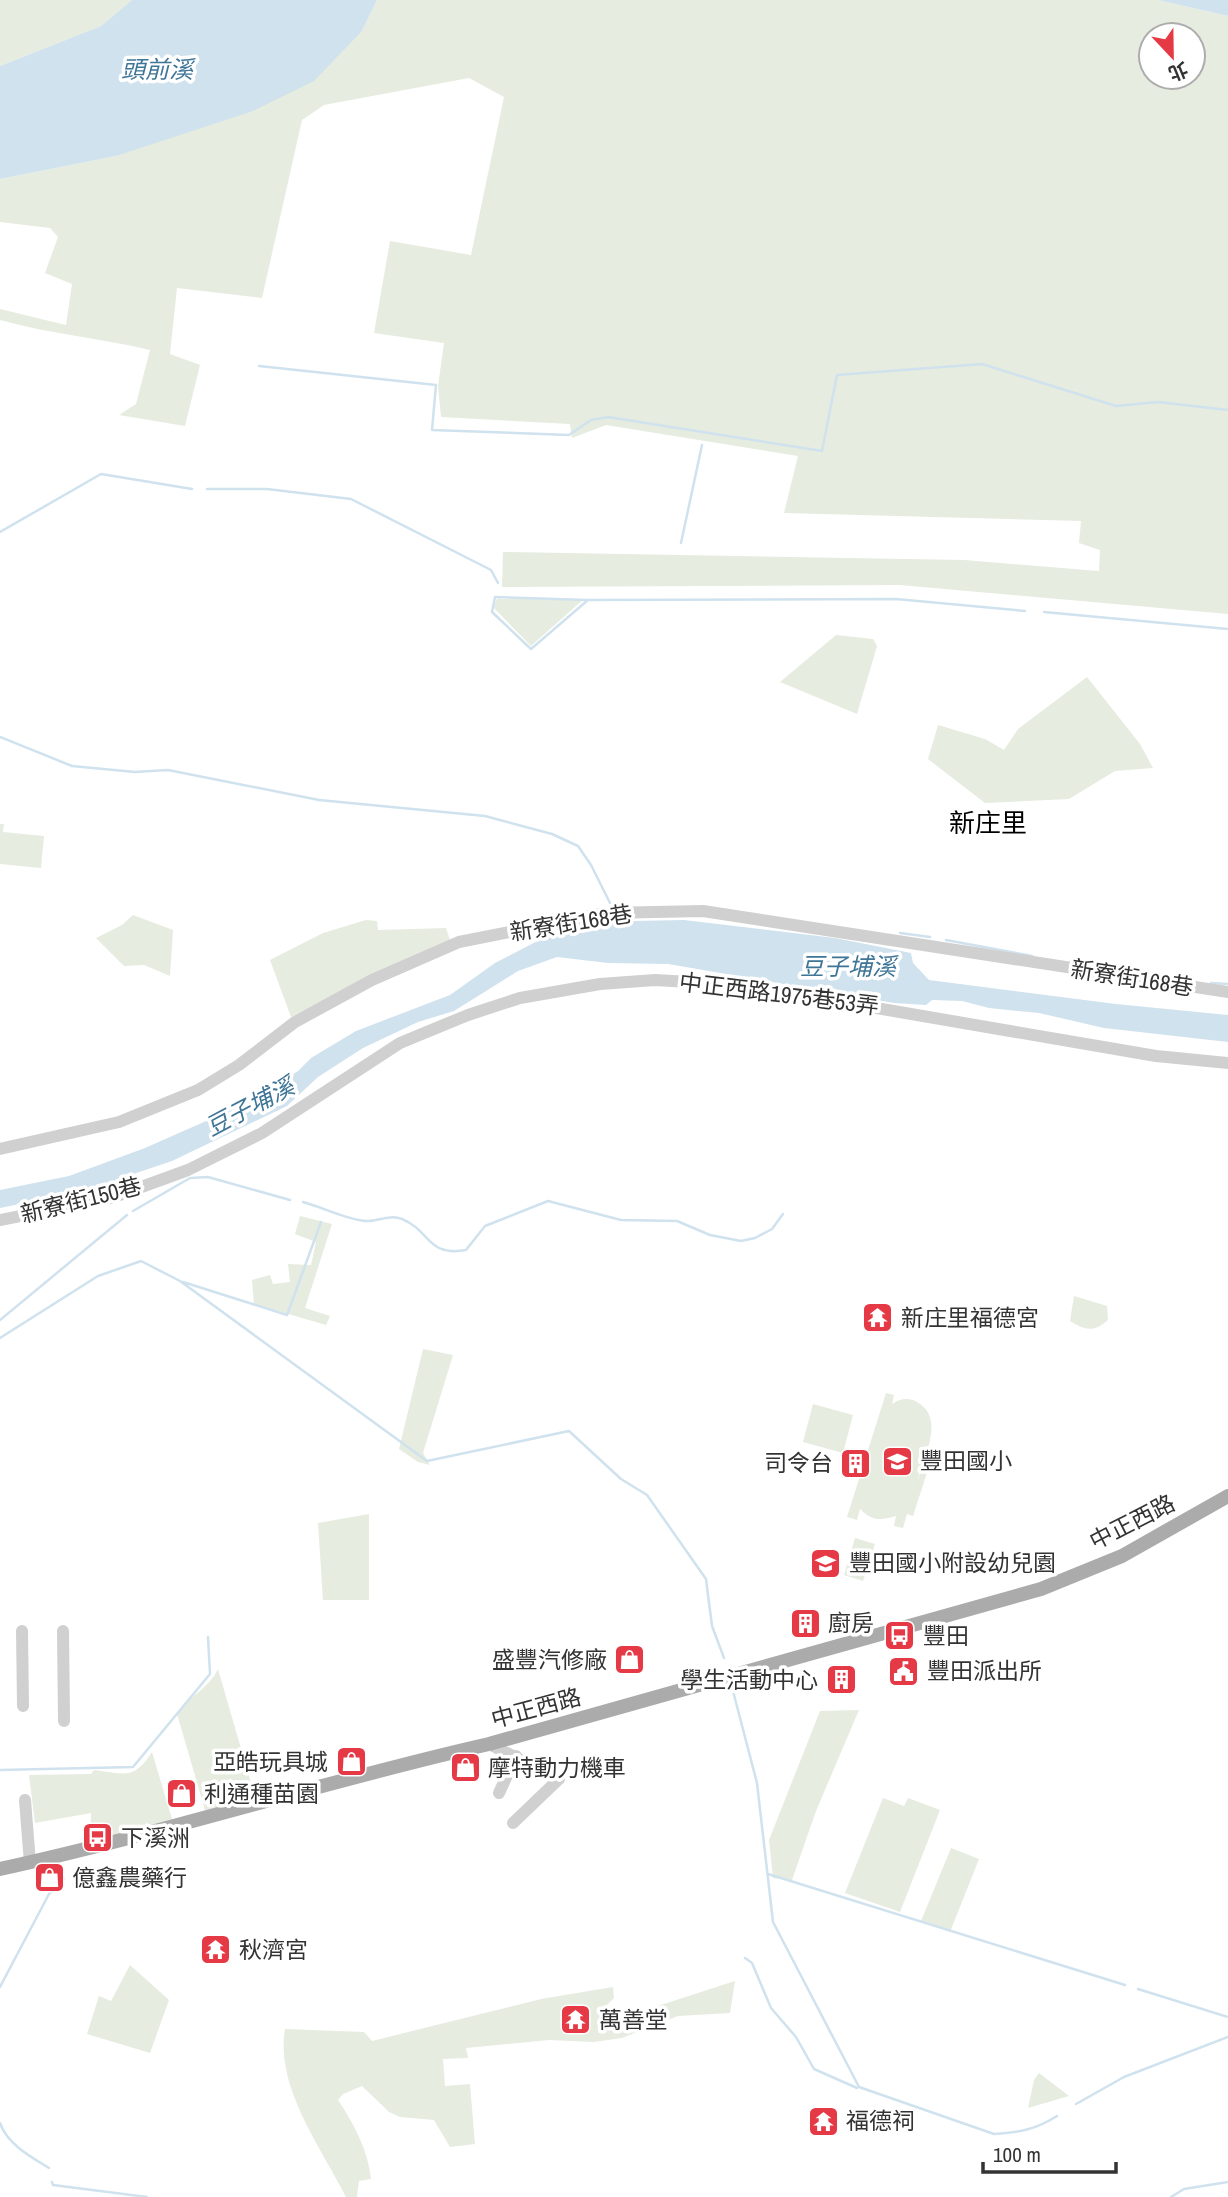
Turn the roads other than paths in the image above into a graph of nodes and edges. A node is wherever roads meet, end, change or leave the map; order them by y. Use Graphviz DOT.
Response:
graph roads {
  1 [pos="1228,992"];
  2 [pos="1228,1063"];
  3 [pos="310,1102"];
  4 [pos="0,1149"];
  5 [pos="0,1220"];
  6 [pos="1228,1496"];
  7 [pos="22,1631"];
  8 [pos="63,1631"];
  9 [pos="23,1706"];
  10 [pos="64,1721"];
  11 [pos="489,1744"];
  12 [pos="516,1756"];
  13 [pos="499,1793"];
  14 [pos="25,1800"];
  15 [pos="513,1823"];
  16 [pos="30,1863"];
  17 [pos="0,1869"];
  1 -- 4 [label="street, 新寮街168巷"];
  2 -- 3 [label="street, 中正西路1975巷53弄"];
  3 -- 5 [label="street, 新寮街150巷"];
  6 -- 11 [label="main road, 中正西路"];
  7 -- 9 [label="street"];
  8 -- 10 [label="street"];
  11 -- 12 [label="street"];
  11 -- 16 [label="main road, 中正西路"];
  12 -- 13 [label="street"];
  12 -- 15 [label="street"];
  14 -- 16 [label="street"];
  16 -- 17 [label="main road, 中正西路"];
}
